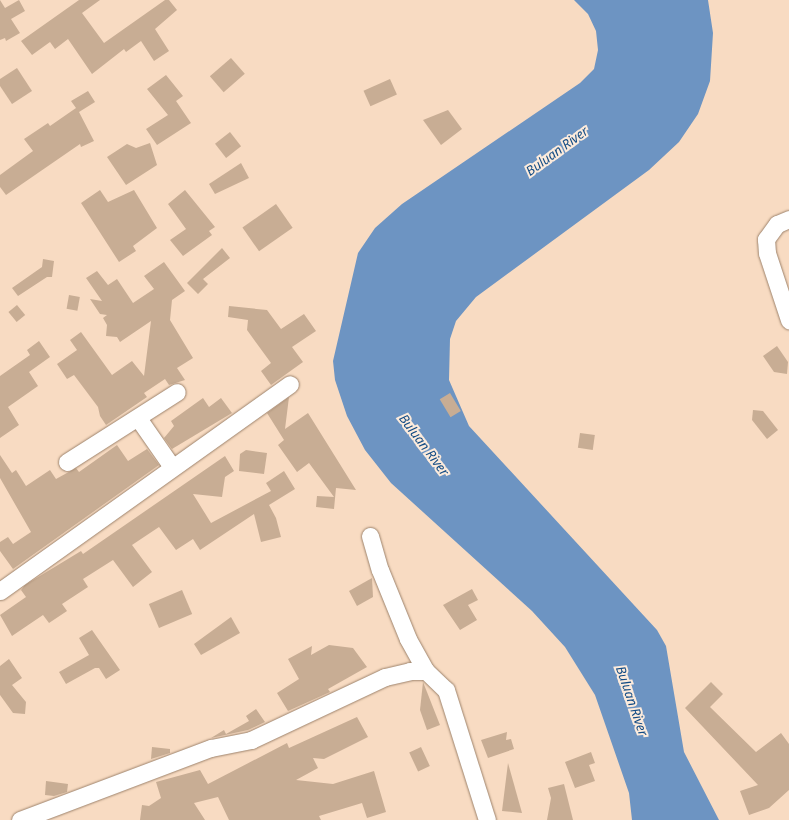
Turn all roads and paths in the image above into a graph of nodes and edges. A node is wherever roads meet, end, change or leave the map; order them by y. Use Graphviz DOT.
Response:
graph roads {
  1 [pos="789,219"];
  2 [pos="789,320"];
  3 [pos="290,384"];
  4 [pos="177,392"];
  5 [pos="138,418"];
  6 [pos="66,462"];
  7 [pos="172,467"];
  8 [pos="370,536"];
  9 [pos="0,591"];
  10 [pos="426,671"];
  11 [pos="20,820"];
  12 [pos="487,820"];
  1 -- 2 [label="street"];
  3 -- 7 [label="street"];
  4 -- 5 [label="street"];
  5 -- 6 [label="street"];
  5 -- 7 [label="street"];
  7 -- 9 [label="street"];
  8 -- 10 [label="street"];
  10 -- 11 [label="street"];
  10 -- 12 [label="street"];
}
